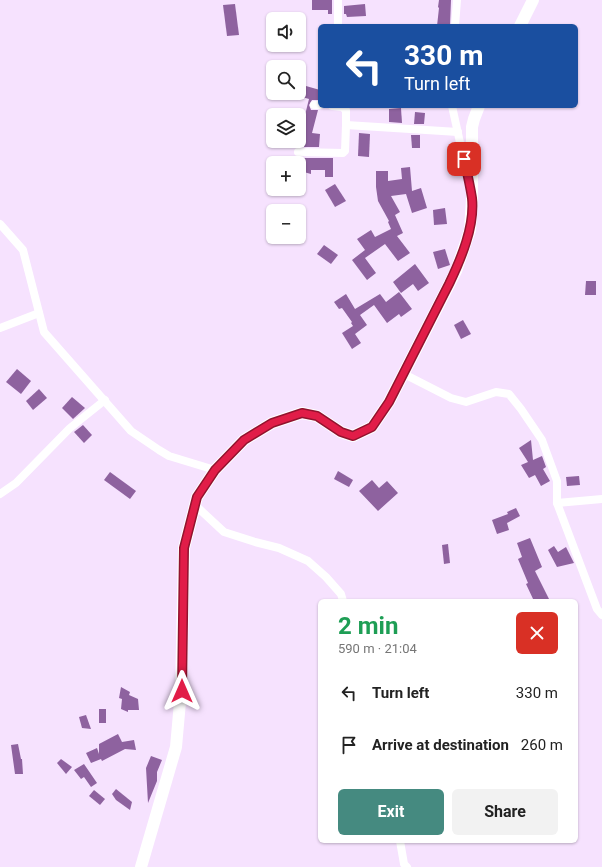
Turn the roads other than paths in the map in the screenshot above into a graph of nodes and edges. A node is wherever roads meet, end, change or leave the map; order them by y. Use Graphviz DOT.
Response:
graph roads {
  1 [pos="338,0"];
  2 [pos="457,0"];
  3 [pos="533,0"];
  4 [pos="338,24"];
  5 [pos="455,24"];
  6 [pos="521,24"];
  7 [pos="344,108"];
  8 [pos="452,108"];
  9 [pos="478,108"];
  10 [pos="346,125"];
  11 [pos="458,132"];
  12 [pos="298,152"];
  13 [pos="472,200"];
  14 [pos="0,224"];
  15 [pos="39,313"];
  16 [pos="0,328"];
  17 [pos="404,374"];
  18 [pos="105,400"];
  19 [pos="215,470"];
  20 [pos="0,494"];
  21 [pos="602,499"];
  22 [pos="557,502"];
  23 [pos="195,505"];
  24 [pos="342,599"];
  25 [pos="602,615"];
  26 [pos="400,843"];
  27 [pos="141,867"];
  28 [pos="407,867"];
  1 -- 4 [label="street"];
  2 -- 5 [label="street"];
  3 -- 6 [label="street"];
  7 -- 10 [label="street"];
  8 -- 11 [label="street"];
  9 -- 13 [label="street"];
  10 -- 11 [label="street"];
  10 -- 12 [label="street"];
  11 -- 13 [label="street"];
  13 -- 17 [label="street"];
  14 -- 15 [label="street"];
  15 -- 16 [label="street"];
  15 -- 18 [label="street"];
  17 -- 19 [label="street"];
  17 -- 22 [label="street"];
  18 -- 19 [label="street"];
  18 -- 20 [label="street"];
  19 -- 23 [label="street"];
  21 -- 22 [label="street"];
  22 -- 25 [label="street"];
  23 -- 24 [label="street"];
  23 -- 27 [label="street"];
  26 -- 28 [label="street"];
}
